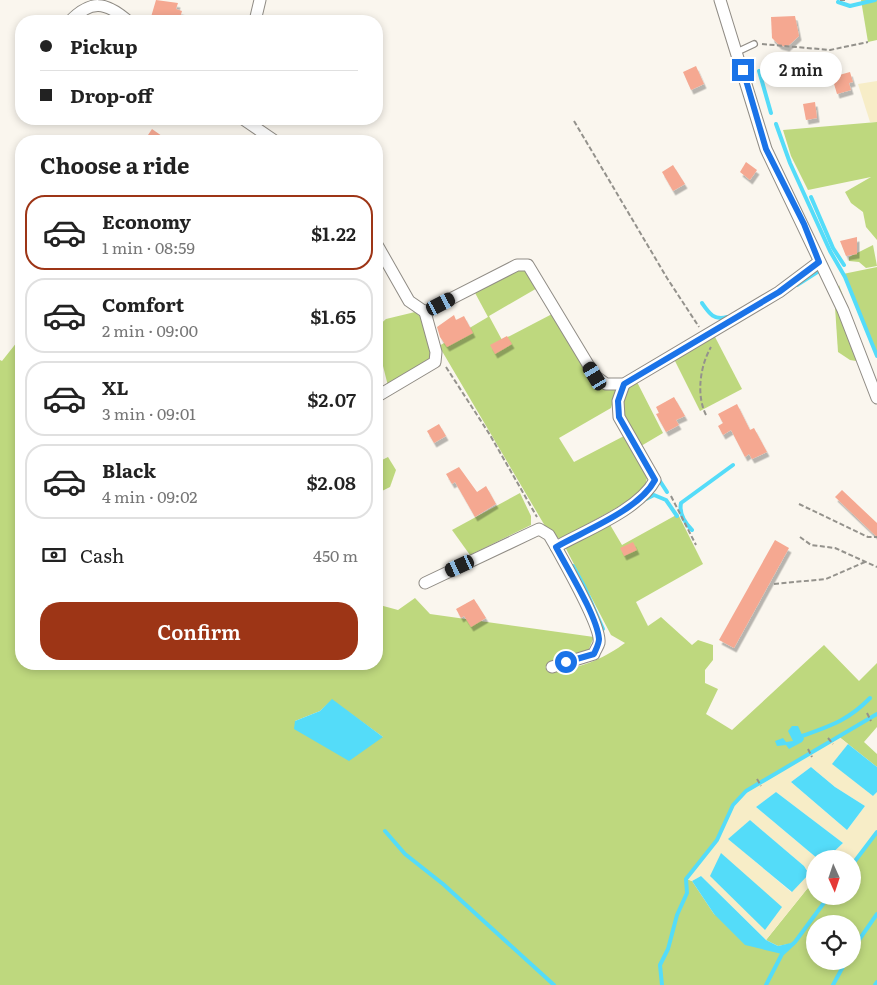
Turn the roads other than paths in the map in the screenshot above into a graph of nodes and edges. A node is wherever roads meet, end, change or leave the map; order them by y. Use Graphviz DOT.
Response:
graph roads {
  1 [pos="260,0"];
  2 [pos="720,0"];
  3 [pos="75,15"];
  4 [pos="121,15"];
  5 [pos="256,15"];
  6 [pos="754,44"];
  7 [pos="737,52"];
  8 [pos="252,125"];
  9 [pos="267,135"];
  10 [pos="383,255"];
  11 [pos="819,262"];
  12 [pos="425,312"];
  13 [pos="624,384"];
  14 [pos="383,393"];
  15 [pos="877,398"];
  16 [pos="556,547"];
  17 [pos="425,583"];
  18 [pos="552,667"];
  1 -- 5 [label="street"];
  2 -- 7 [label="street"];
  3 -- 4 [label="street"];
  6 -- 7 [label="lane"];
  7 -- 11 [label="street"];
  8 -- 9 [label="street"];
  10 -- 12 [label="street"];
  11 -- 13 [label="street"];
  11 -- 15 [label="street"];
  12 -- 13 [label="street"];
  12 -- 14 [label="street"];
  13 -- 16 [label="street"];
  16 -- 17 [label="street"];
  16 -- 18 [label="street"];
}
